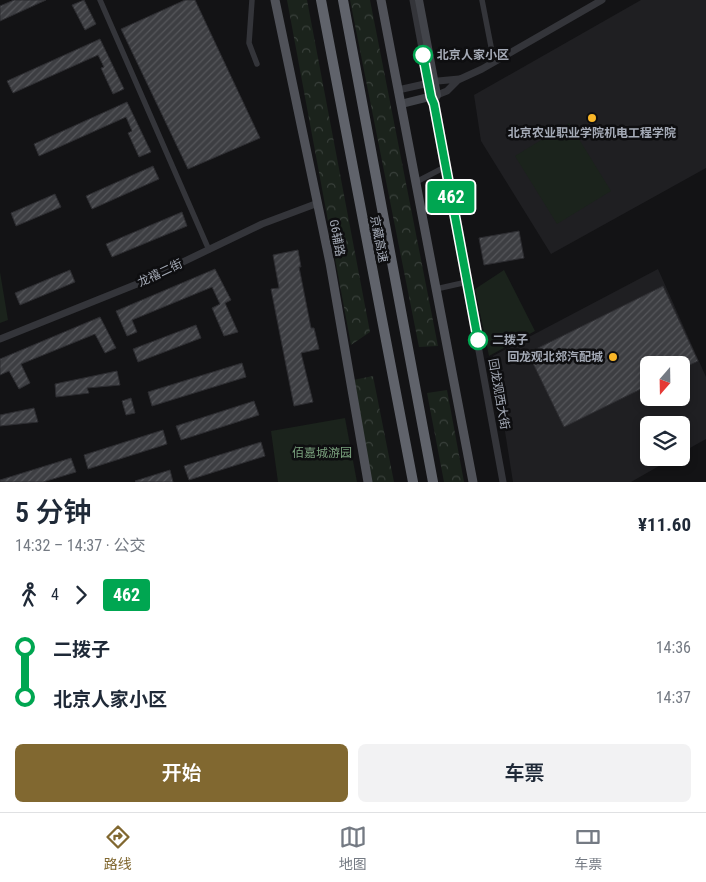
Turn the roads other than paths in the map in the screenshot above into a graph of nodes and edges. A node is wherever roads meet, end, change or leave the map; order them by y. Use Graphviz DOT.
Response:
graph roads {
  1 [pos="100,0"];
  2 [pos="252,0"];
  3 [pos="275,0"];
  4 [pos="321,0"];
  5 [pos="343,0"];
  6 [pos="381,0"];
  7 [pos="413,0"];
  8 [pos="419,0"];
  9 [pos="482,0"];
  10 [pos="602,0"];
  11 [pos="494,62"];
  12 [pos="257,64"];
  13 [pos="461,78"];
  14 [pos="431,82"];
  15 [pos="398,90"];
  16 [pos="434,99"];
  17 [pos="401,104"];
  18 [pos="446,167"];
  19 [pos="416,182"];
  20 [pos="318,203"];
  21 [pos="210,250"];
  22 [pos="467,282"];
  23 [pos="436,290"];
  24 [pos="0,340"];
  25 [pos="368,482"];
  26 [pos="413,482"];
  27 [pos="433,482"];
  28 [pos="473,482"];
  29 [pos="503,482"];
  1 -- 21 [label="street"];
  2 -- 12 [label="street"];
  3 -- 20 [label="main road, G6辅路"];
  4 -- 26 [label="highway, 京藏高速"];
  5 -- 27 [label="highway, 京藏高速"];
  6 -- 15 [label="main road"];
  7 -- 14 [label="street, 回龙观西大街"];
  8 -- 14 [label="main road, 回龙观西大街"];
  9 -- 11 [label="street"];
  10 -- 11 [label="street"];
  11 -- 13 [label="street"];
  13 -- 14 [label="street"];
  13 -- 16 [label="street"];
  14 -- 15 [label="street"];
  14 -- 16 [label="main road, 回龙观西大街"];
  15 -- 17 [label="main road"];
  16 -- 17 [label="main road"];
  16 -- 18 [label="street, 回龙观西大街"];
  17 -- 19 [label="main road"];
  18 -- 19 [label="street"];
  18 -- 22 [label="street, 回龙观西大街"];
  19 -- 23 [label="main road"];
  20 -- 21 [label="street, 龙禧二街"];
  20 -- 25 [label="main road, G6辅路"];
  21 -- 24 [label="street, 龙禧二街"];
  22 -- 23 [label="street"];
  22 -- 29 [label="street, 回龙观西大街"];
  23 -- 28 [label="main road"];
}
